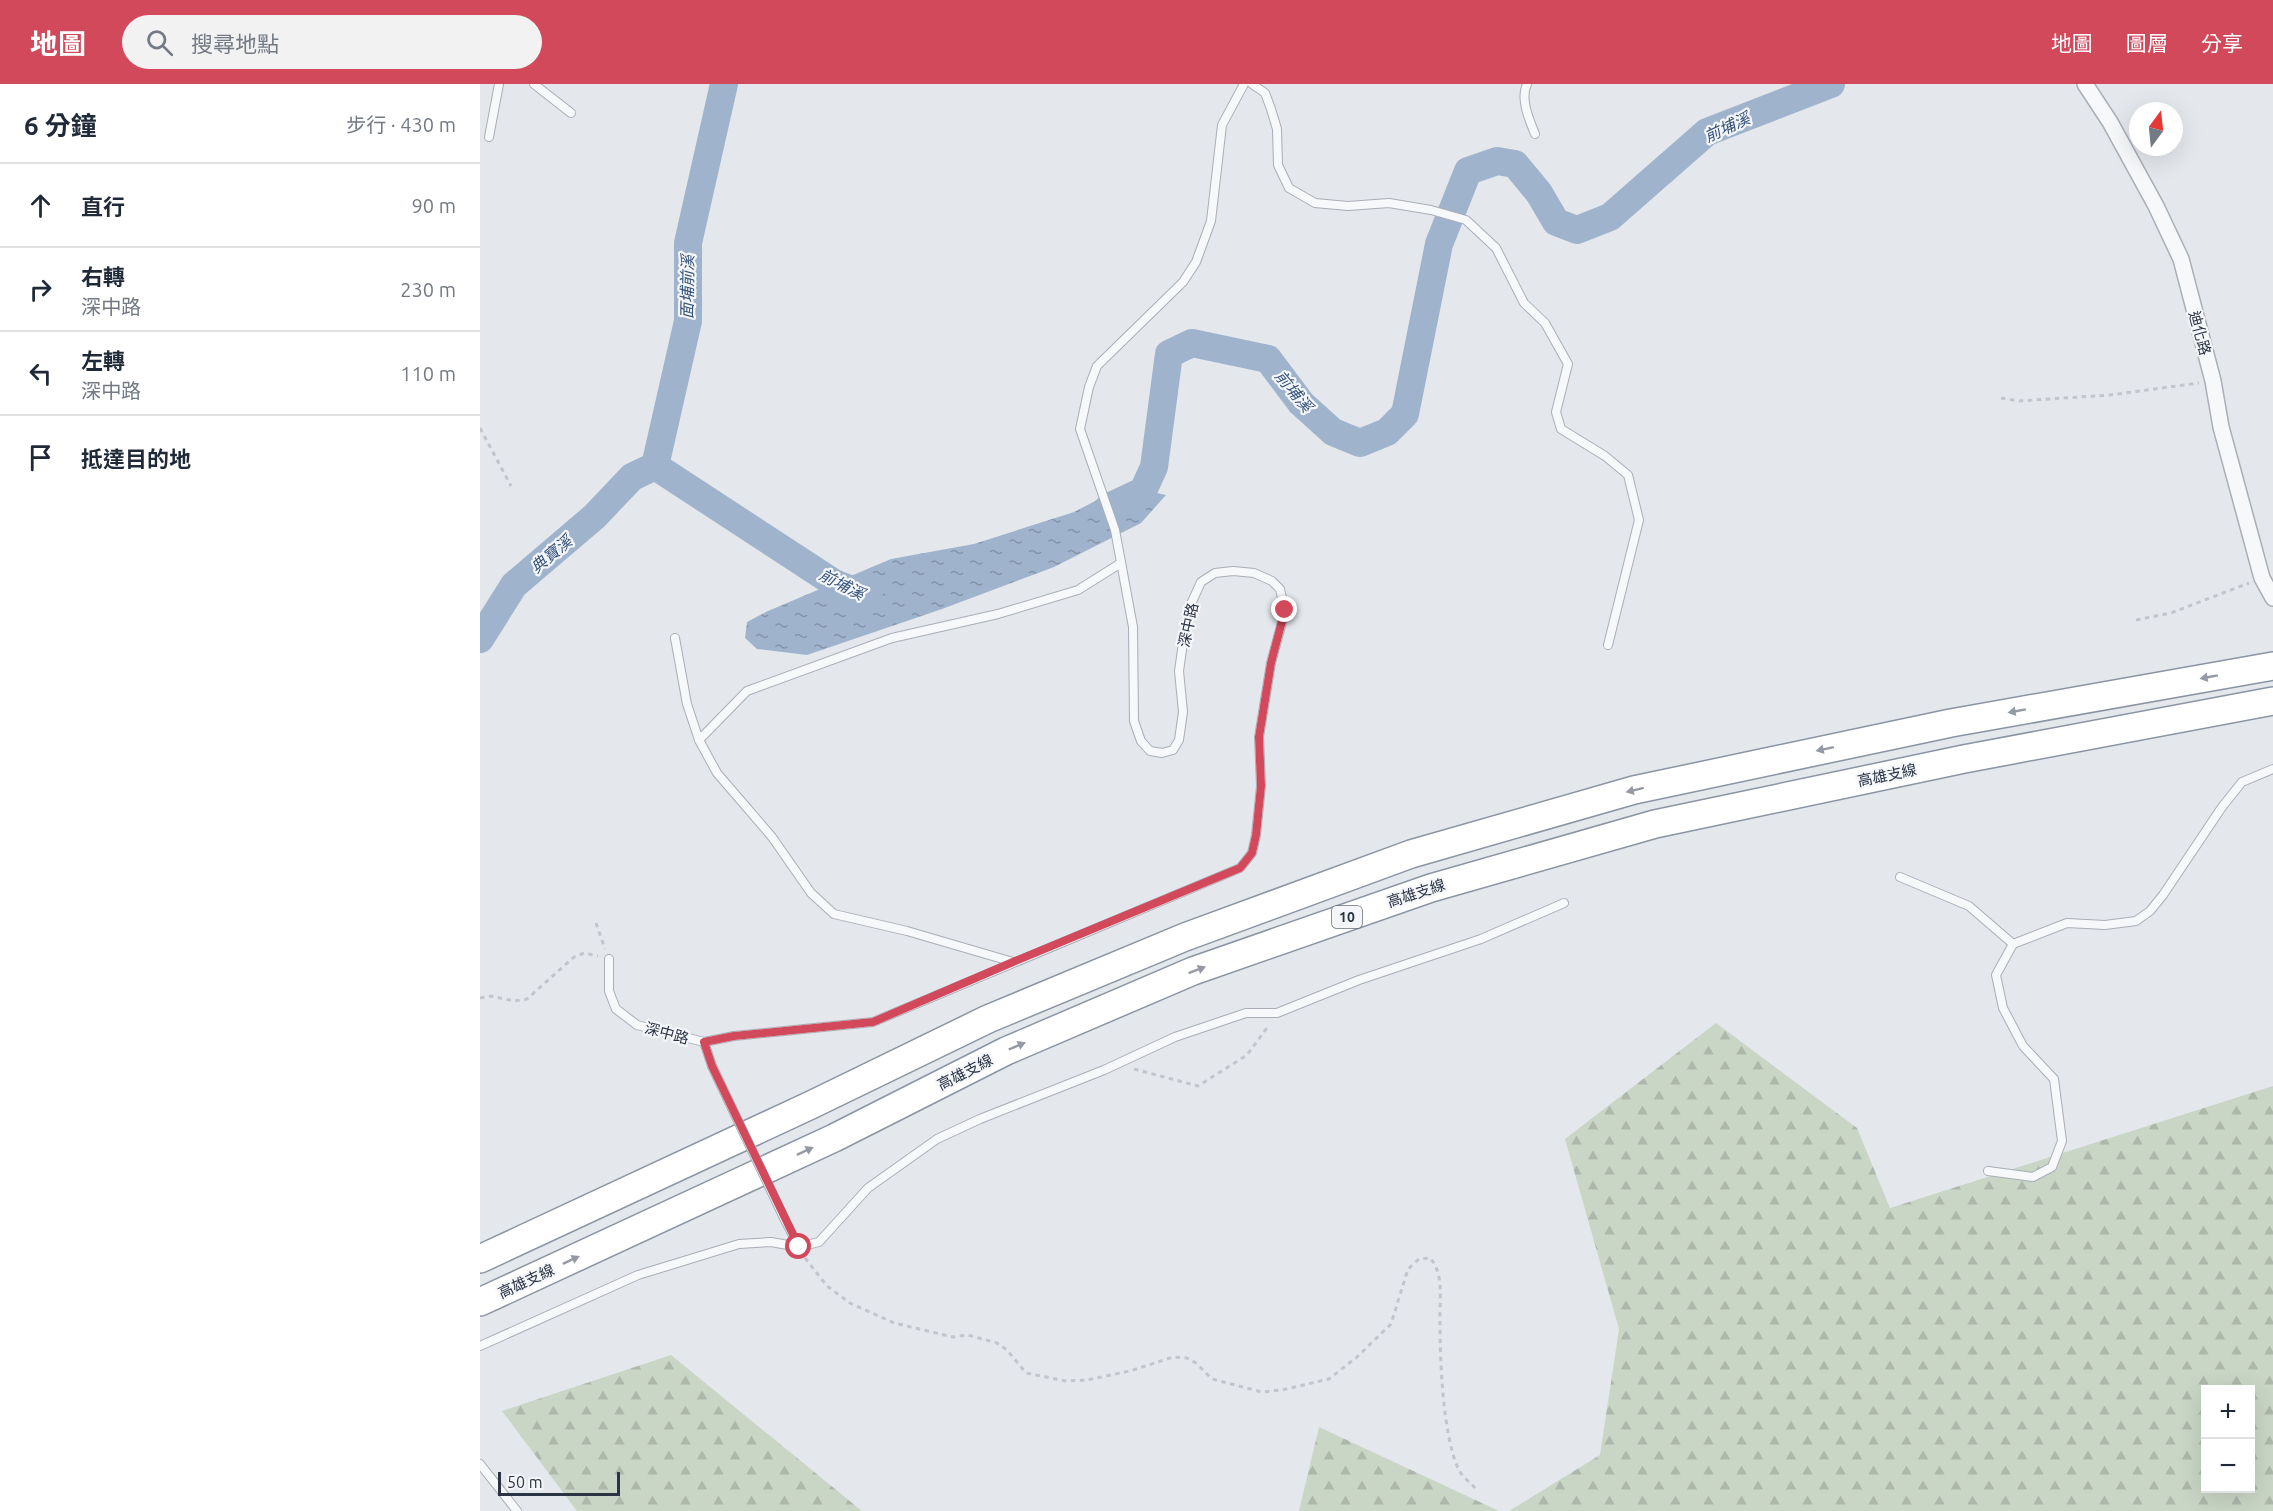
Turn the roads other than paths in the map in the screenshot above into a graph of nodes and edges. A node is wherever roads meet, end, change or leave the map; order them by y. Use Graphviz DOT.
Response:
graph roads {
  1 [pos="499,84"];
  2 [pos="534,84"];
  3 [pos="1244,84"];
  4 [pos="1252,84"];
  5 [pos="1527,84"];
  6 [pos="2085,84"];
  7 [pos="571,113"];
  8 [pos="1535,134"];
  9 [pos="489,137"];
  10 [pos="1121,563"];
  11 [pos="2273,598"];
  12 [pos="675,638"];
  13 [pos="1608,645"];
  14 [pos="2270,666"];
  15 [pos="2272,702"];
  16 [pos="699,740"];
  17 [pos="2273,769"];
  18 [pos="1900,877"];
  19 [pos="1564,903"];
  20 [pos="2013,944"];
  21 [pos="609,959"];
  22 [pos="1013,962"];
  23 [pos="704,1042"];
  24 [pos="1988,1171"];
  25 [pos="799,1247"];
  26 [pos="480,1259"];
  27 [pos="480,1302"];
  28 [pos="480,1346"];
  29 [pos="480,1464"];
  30 [pos="517,1511"];
  1 -- 9 [label="lane"];
  2 -- 7 [label="lane"];
  3 -- 10 [label="lane, 深中路"];
  4 -- 13 [label="lane"];
  5 -- 8 [label="lane"];
  6 -- 11 [label="street, 迪化路"];
  10 -- 16 [label="lane"];
  10 -- 22 [label="lane, 深中路"];
  12 -- 16 [label="lane"];
  14 -- 26 [label="highway, 10, one-way"];
  27 -- 15 [label="highway, 高雄支線 / 10, one-way"];
  16 -- 22 [label="lane"];
  17 -- 20 [label="lane"];
  18 -- 20 [label="lane"];
  19 -- 25 [label="lane"];
  20 -- 24 [label="lane"];
  21 -- 23 [label="lane, 深中路"];
  22 -- 23 [label="lane, 深中路"];
  23 -- 25 [label="lane, bridge"];
  25 -- 28 [label="lane"];
  29 -- 30 [label="lane"];
}
